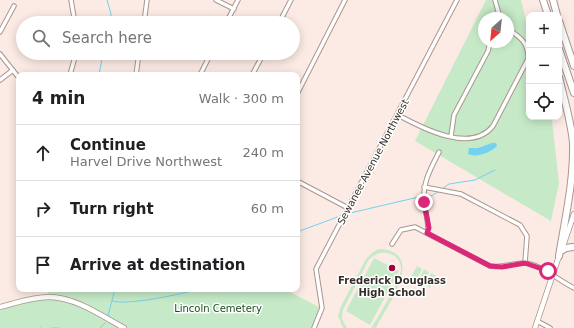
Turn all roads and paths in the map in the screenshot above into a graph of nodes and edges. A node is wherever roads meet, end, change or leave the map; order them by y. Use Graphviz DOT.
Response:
graph roads {
  1 [pos="71,0"];
  2 [pos="147,0"];
  3 [pos="216,0"];
  4 [pos="238,0"];
  5 [pos="291,0"];
  6 [pos="345,0"];
  7 [pos="457,0"];
  8 [pos="495,0"];
  9 [pos="543,0"];
  10 [pos="553,0"];
  11 [pos="14,6"];
  12 [pos="234,9"];
  13 [pos="498,12"];
  14 [pos="547,12"];
  15 [pos="556,12"];
  16 [pos="74,16"];
  17 [pos="145,16"];
  18 [pos="230,16"];
  19 [pos="283,16"];
  20 [pos="562,30"];
  21 [pos="0,32"];
  22 [pos="514,32"];
  23 [pos="489,48"];
  24 [pos="0,54"];
  25 [pos="562,58"];
  26 [pos="74,60"];
  27 [pos="138,60"];
  28 [pos="208,60"];
  29 [pos="260,60"];
  30 [pos="574,66"];
  31 [pos="13,70"];
  32 [pos="71,72"];
  33 [pos="136,72"];
  34 [pos="202,72"];
  35 [pos="254,72"];
  36 [pos="16,74"];
  37 [pos="0,80"];
  38 [pos="561,84"];
  39 [pos="300,88"];
  40 [pos="574,93"];
  41 [pos="398,115"];
  42 [pos="451,136"];
  43 [pos="439,152"];
  44 [pos="300,184"];
  45 [pos="424,186"];
  46 [pos="348,208"];
  47 [pos="574,214"];
  48 [pos="427,233"];
  49 [pos="566,238"];
  50 [pos="392,244"];
  51 [pos="574,248"];
  52 [pos="560,254"];
  53 [pos="525,263"];
  54 [pos="552,275"];
  55 [pos="574,288"];
  56 [pos="0,307"];
  57 [pos="537,322"];
  58 [pos="124,328"];
  59 [pos="314,328"];
  60 [pos="535,328"];
  61 [pos="550,328"];
  1 -- 16 [label="street"];
  2 -- 17 [label="street"];
  3 -- 12 [label="street"];
  4 -- 12 [label="street"];
  5 -- 19 [label="street"];
  6 -- 39 [label="street"];
  7 -- 41 [label="street, Sewanee Avenue Northwest"];
  8 -- 13 [label="street"];
  9 -- 14 [label="highway"];
  10 -- 15 [label="highway"];
  11 -- 21 [label="street"];
  12 -- 18 [label="street"];
  20 -- 30 [label="highway"];
  22 -- 42 [label="street"];
  23 -- 42 [label="street"];
  24 -- 31 [label="street"];
  25 -- 40 [label="highway"];
  26 -- 32 [label="street"];
  27 -- 33 [label="street"];
  28 -- 34 [label="street"];
  29 -- 35 [label="street"];
  31 -- 36 [label="street"];
  31 -- 37 [label="street"];
  38 -- 52 [label="highway"];
  41 -- 42 [label="street"];
  41 -- 46 [label="street, Sewanee Avenue Northwest"];
  43 -- 45 [label="street"];
  44 -- 46 [label="street"];
  45 -- 48 [label="street"];
  45 -- 53 [label="street"];
  46 -- 59 [label="street, Sewanee Avenue Northwest"];
  47 -- 49 [label="main road"];
  48 -- 50 [label="street"];
  48 -- 53 [label="street"];
  49 -- 51 [label="highway"];
  49 -- 52 [label="main road"];
  51 -- 52 [label="highway"];
  52 -- 54 [label="main road"];
  53 -- 54 [label="street"];
  54 -- 55 [label="street"];
  54 -- 57 [label="main road"];
  56 -- 58 [label="main road"];
  57 -- 60 [label="main road"];
  57 -- 61 [label="street"];
}
